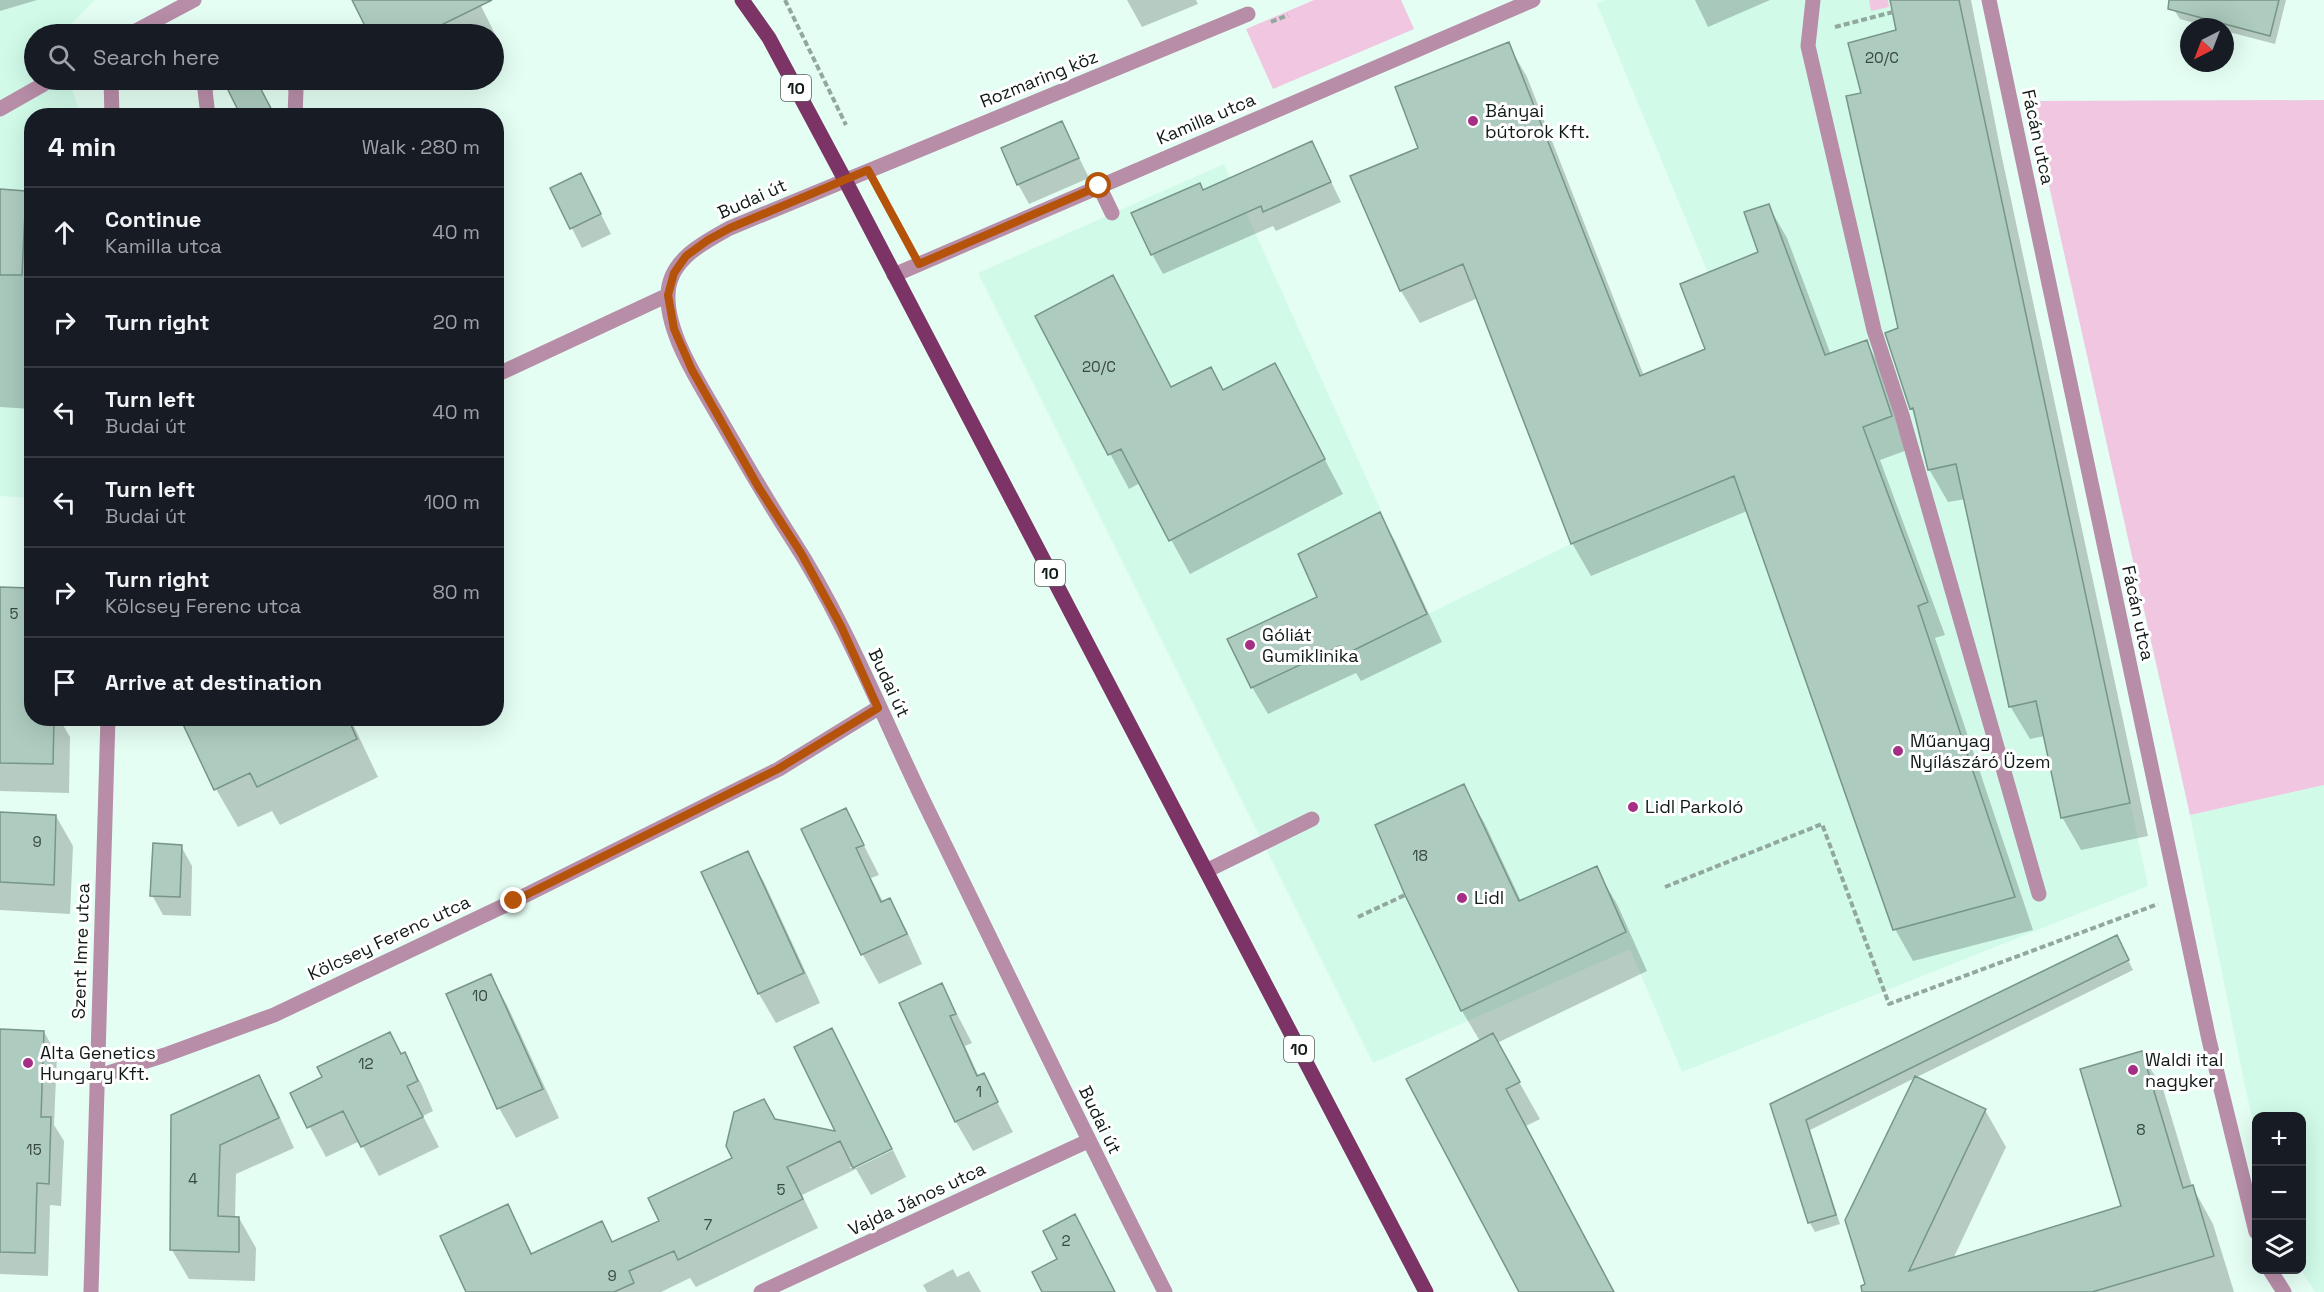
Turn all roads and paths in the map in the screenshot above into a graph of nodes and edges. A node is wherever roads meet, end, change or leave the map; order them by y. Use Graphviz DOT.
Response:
graph roads {
  1 [pos="194,0"];
  2 [pos="742,0"];
  3 [pos="785,0"];
  4 [pos="1533,0"];
  5 [pos="1813,0"];
  6 [pos="1989,0"];
  7 [pos="1893,12"];
  8 [pos="1248,14"];
  9 [pos="148,24"];
  10 [pos="1810,34"];
  11 [pos="33,90"];
  12 [pos="111,90"];
  13 [pos="205,90"];
  14 [pos="296,90"];
  15 [pos="112,108"];
  16 [pos="207,108"];
  17 [pos="295,108"];
  18 [pos="0,109"];
  19 [pos="848,127"];
  20 [pos="845,180"];
  21 [pos="1099,186"];
  22 [pos="1112,213"];
  23 [pos="894,275"];
  24 [pos="668,295"];
  25 [pos="504,371"];
  26 [pos="878,708"];
  27 [pos="108,726"];
  28 [pos="1312,819"];
  29 [pos="1206,871"];
  30 [pos="1665,887"];
  31 [pos="2039,894"];
  32 [pos="1406,895"];
  33 [pos="2178,897"];
  34 [pos="1358,917"];
  35 [pos="96,1077"];
  36 [pos="1088,1141"];
  37 [pos="2253,1220"];
  38 [pos="2274,1274"];
  39 [pos="91,1292"];
  40 [pos="761,1292"];
  41 [pos="1165,1292"];
  42 [pos="1426,1292"];
  43 [pos="2284,1292"];
  1 -- 9 [label="street"];
  2 -- 20 [label="main road, 10"];
  3 -- 19 [label="path"];
  4 -- 21 [label="street, Kamilla utca"];
  5 -- 10 [label="street"];
  6 -- 33 [label="street, Fácán utca"];
  7 -- 10 [label="path"];
  8 -- 20 [label="street, Rozmaring köz"];
  10 -- 31 [label="street"];
  11 -- 18 [label="street"];
  12 -- 15 [label="street"];
  13 -- 16 [label="street"];
  14 -- 17 [label="street"];
  20 -- 23 [label="main road, 10"];
  20 -- 24 [label="street, Budai út"];
  21 -- 22 [label="street"];
  21 -- 23 [label="street, Kamilla utca"];
  23 -- 29 [label="main road, 10"];
  24 -- 25 [label="street"];
  24 -- 26 [label="street, Budai út"];
  26 -- 35 [label="street, Kölcsey Ferenc utca"];
  26 -- 36 [label="street, Budai út"];
  27 -- 35 [label="street, Szent Imre utca"];
  28 -- 29 [label="street"];
  29 -- 42 [label="main road, 10"];
  30 -- 33 [label="path"];
  32 -- 34 [label="path"];
  33 -- 37 [label="street, Fácán utca"];
  35 -- 39 [label="street, Szent Imre utca"];
  36 -- 40 [label="street, Vajda János utca"];
  36 -- 41 [label="street, Budai út"];
  38 -- 43 [label="street"];
}
